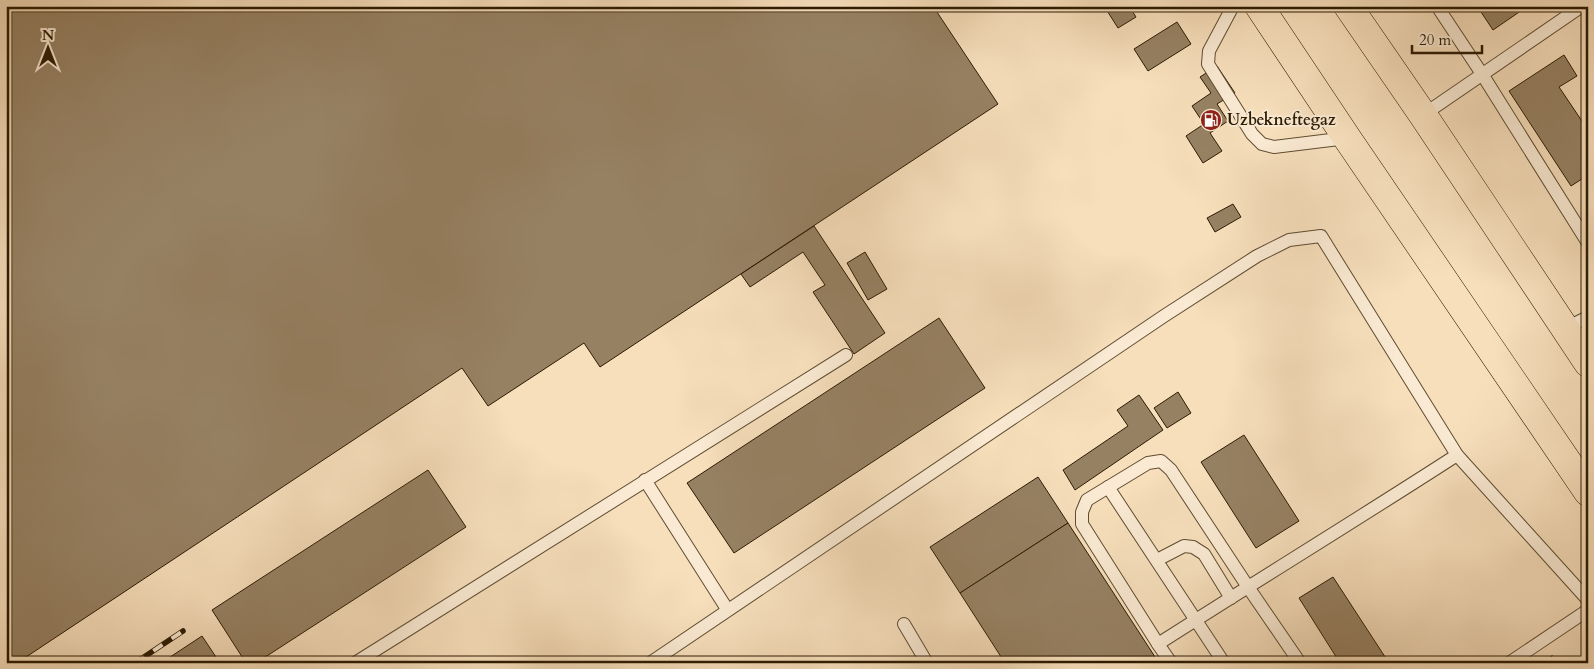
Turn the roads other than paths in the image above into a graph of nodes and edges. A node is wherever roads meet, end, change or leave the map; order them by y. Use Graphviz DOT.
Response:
graph roads {
  1 [pos="1233,6"];
  2 [pos="1259,6"];
  3 [pos="1348,6"];
  4 [pos="1437,6"];
  5 [pos="1582,6"];
  6 [pos="1482,74"];
  7 [pos="1423,115"];
  8 [pos="1347,138"];
  9 [pos="1588,243"];
  10 [pos="1576,323"];
  11 [pos="846,355"];
  12 [pos="1588,363"];
  13 [pos="1457,455"];
  14 [pos="645,480"];
  15 [pos="1108,487"];
  16 [pos="1588,492"];
  17 [pos="1157,560"];
  18 [pos="1248,587"];
  19 [pos="1231,598"];
  20 [pos="1588,600"];
  21 [pos="727,609"];
  22 [pos="1588,610"];
  23 [pos="1196,620"];
  24 [pos="904,624"];
  25 [pos="1158,644"];
  26 [pos="355,663"];
  27 [pos="650,663"];
  28 [pos="927,663"];
  29 [pos="1171,663"];
  30 [pos="1224,663"];
  31 [pos="1300,663"];
  32 [pos="1509,663"];
  1 -- 8 [label="lane"];
  2 -- 8 [label="highway"];
  3 -- 7 [label="highway"];
  4 -- 6 [label="lane"];
  5 -- 6 [label="lane"];
  6 -- 7 [label="lane"];
  6 -- 9 [label="lane"];
  7 -- 10 [label="highway"];
  8 -- 16 [label="highway"];
  10 -- 12 [label="highway"];
  11 -- 14 [label="lane"];
  13 -- 18 [label="lane"];
  13 -- 20 [label="lane"];
  13 -- 21 [label="lane"];
  14 -- 21 [label="lane"];
  14 -- 26 [label="lane"];
  15 -- 17 [label="lane"];
  15 -- 18 [label="lane"];
  15 -- 25 [label="lane"];
  17 -- 19 [label="lane"];
  17 -- 23 [label="lane"];
  18 -- 19 [label="lane"];
  18 -- 31 [label="lane"];
  19 -- 23 [label="lane"];
  21 -- 27 [label="lane"];
  22 -- 32 [label="lane"];
  23 -- 25 [label="lane"];
  23 -- 30 [label="lane"];
  24 -- 28 [label="lane"];
  25 -- 29 [label="lane"];
}
